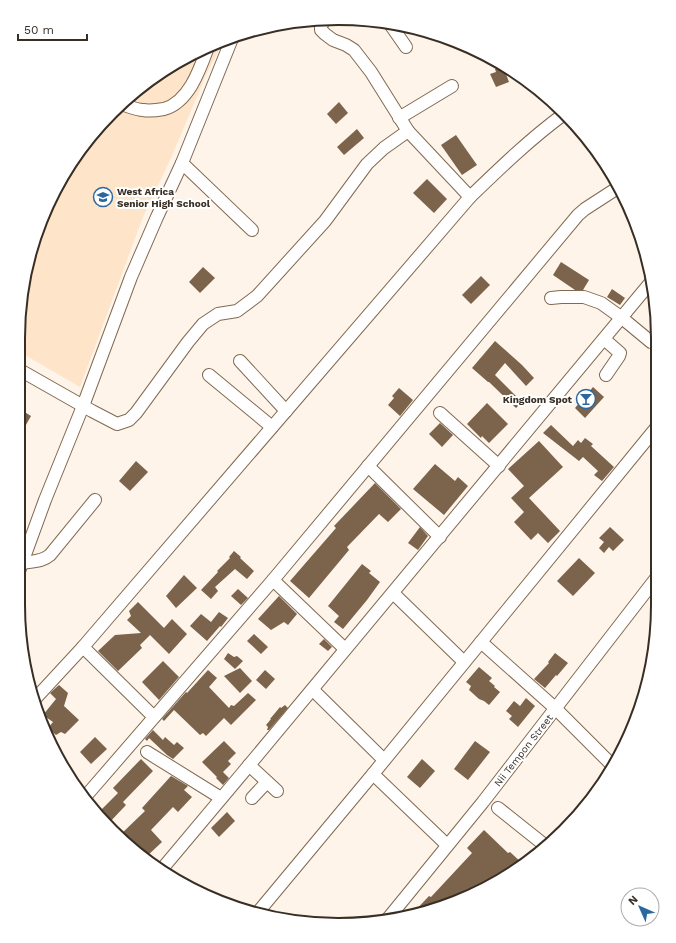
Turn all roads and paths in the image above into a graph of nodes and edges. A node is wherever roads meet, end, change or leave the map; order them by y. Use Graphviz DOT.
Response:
graph roads {
  1 [pos="321,26"];
  2 [pos="394,30"];
  3 [pos="229,45"];
  4 [pos="406,47"];
  5 [pos="205,55"];
  6 [pos="452,86"];
  7 [pos="129,106"];
  8 [pos="559,117"];
  9 [pos="399,118"];
  10 [pos="408,131"];
  11 [pos="182,163"];
  12 [pos="614,190"];
  13 [pos="470,197"];
  14 [pos="252,230"];
  15 [pos="647,287"];
  16 [pos="552,298"];
  17 [pos="622,318"];
  18 [pos="604,339"];
  19 [pos="651,342"];
  20 [pos="240,361"];
  21 [pos="25,373"];
  22 [pos="209,375"];
  23 [pos="606,375"];
  24 [pos="84,406"];
  25 [pos="286,411"];
  26 [pos="440,413"];
  27 [pos="272,427"];
  28 [pos="651,434"];
  29 [pos="368,466"];
  30 [pos="499,466"];
  31 [pos="95,500"];
  32 [pos="440,537"];
  33 [pos="25,554"];
  34 [pos="25,566"];
  35 [pos="273,580"];
  36 [pos="651,585"];
  37 [pos="394,593"];
  38 [pos="481,642"];
  39 [pos="84,647"];
  40 [pos="345,649"];
  41 [pos="464,662"];
  42 [pos="313,690"];
  43 [pos="39,695"];
  44 [pos="555,708"];
  45 [pos="154,717"];
  46 [pos="147,752"];
  47 [pos="384,760"];
  48 [pos="609,762"];
  49 [pos="249,765"];
  50 [pos="373,774"];
  51 [pos="267,782"];
  52 [pos="277,791"];
  53 [pos="88,793"];
  54 [pos="221,798"];
  55 [pos="252,798"];
  56 [pos="498,808"];
  57 [pos="541,842"];
  58 [pos="447,845"];
  59 [pos="165,866"];
  60 [pos="261,908"];
  61 [pos="392,913"];
  1 -- 9 [label="street"];
  2 -- 4 [label="street"];
  3 -- 11 [label="street"];
  5 -- 7 [label="street"];
  6 -- 9 [label="street"];
  8 -- 13 [label="street"];
  9 -- 10 [label="street"];
  10 -- 13 [label="street"];
  10 -- 24 [label="street"];
  11 -- 14 [label="street"];
  11 -- 24 [label="street"];
  12 -- 29 [label="street"];
  13 -- 25 [label="street"];
  15 -- 17 [label="street"];
  16 -- 17 [label="street"];
  17 -- 18 [label="street"];
  17 -- 19 [label="street"];
  18 -- 23 [label="street"];
  18 -- 30 [label="street"];
  20 -- 25 [label="street"];
  21 -- 24 [label="street"];
  22 -- 27 [label="street"];
  24 -- 33 [label="street"];
  25 -- 27 [label="street"];
  26 -- 30 [label="street"];
  27 -- 39 [label="street"];
  28 -- 38 [label="street"];
  29 -- 32 [label="street"];
  29 -- 35 [label="street"];
  30 -- 32 [label="street"];
  31 -- 34 [label="street"];
  32 -- 37 [label="street"];
  35 -- 40 [label="street"];
  35 -- 45 [label="street"];
  36 -- 44 [label="street, Nii Tempon Street"];
  37 -- 40 [label="street"];
  37 -- 41 [label="street"];
  38 -- 41 [label="street"];
  38 -- 44 [label="street"];
  39 -- 43 [label="street"];
  39 -- 45 [label="street"];
  40 -- 42 [label="street"];
  41 -- 47 [label="street"];
  42 -- 47 [label="street"];
  42 -- 49 [label="street"];
  44 -- 48 [label="street"];
  44 -- 58 [label="street, Nii Tempon Street"];
  45 -- 53 [label="street"];
  46 -- 54 [label="street"];
  47 -- 50 [label="street"];
  49 -- 51 [label="street"];
  49 -- 54 [label="street"];
  50 -- 58 [label="street"];
  50 -- 60 [label="street"];
  51 -- 52 [label="street"];
  51 -- 55 [label="street"];
  54 -- 59 [label="street"];
  56 -- 57 [label="street"];
  58 -- 61 [label="street, Nii Tempon Street"];
}
